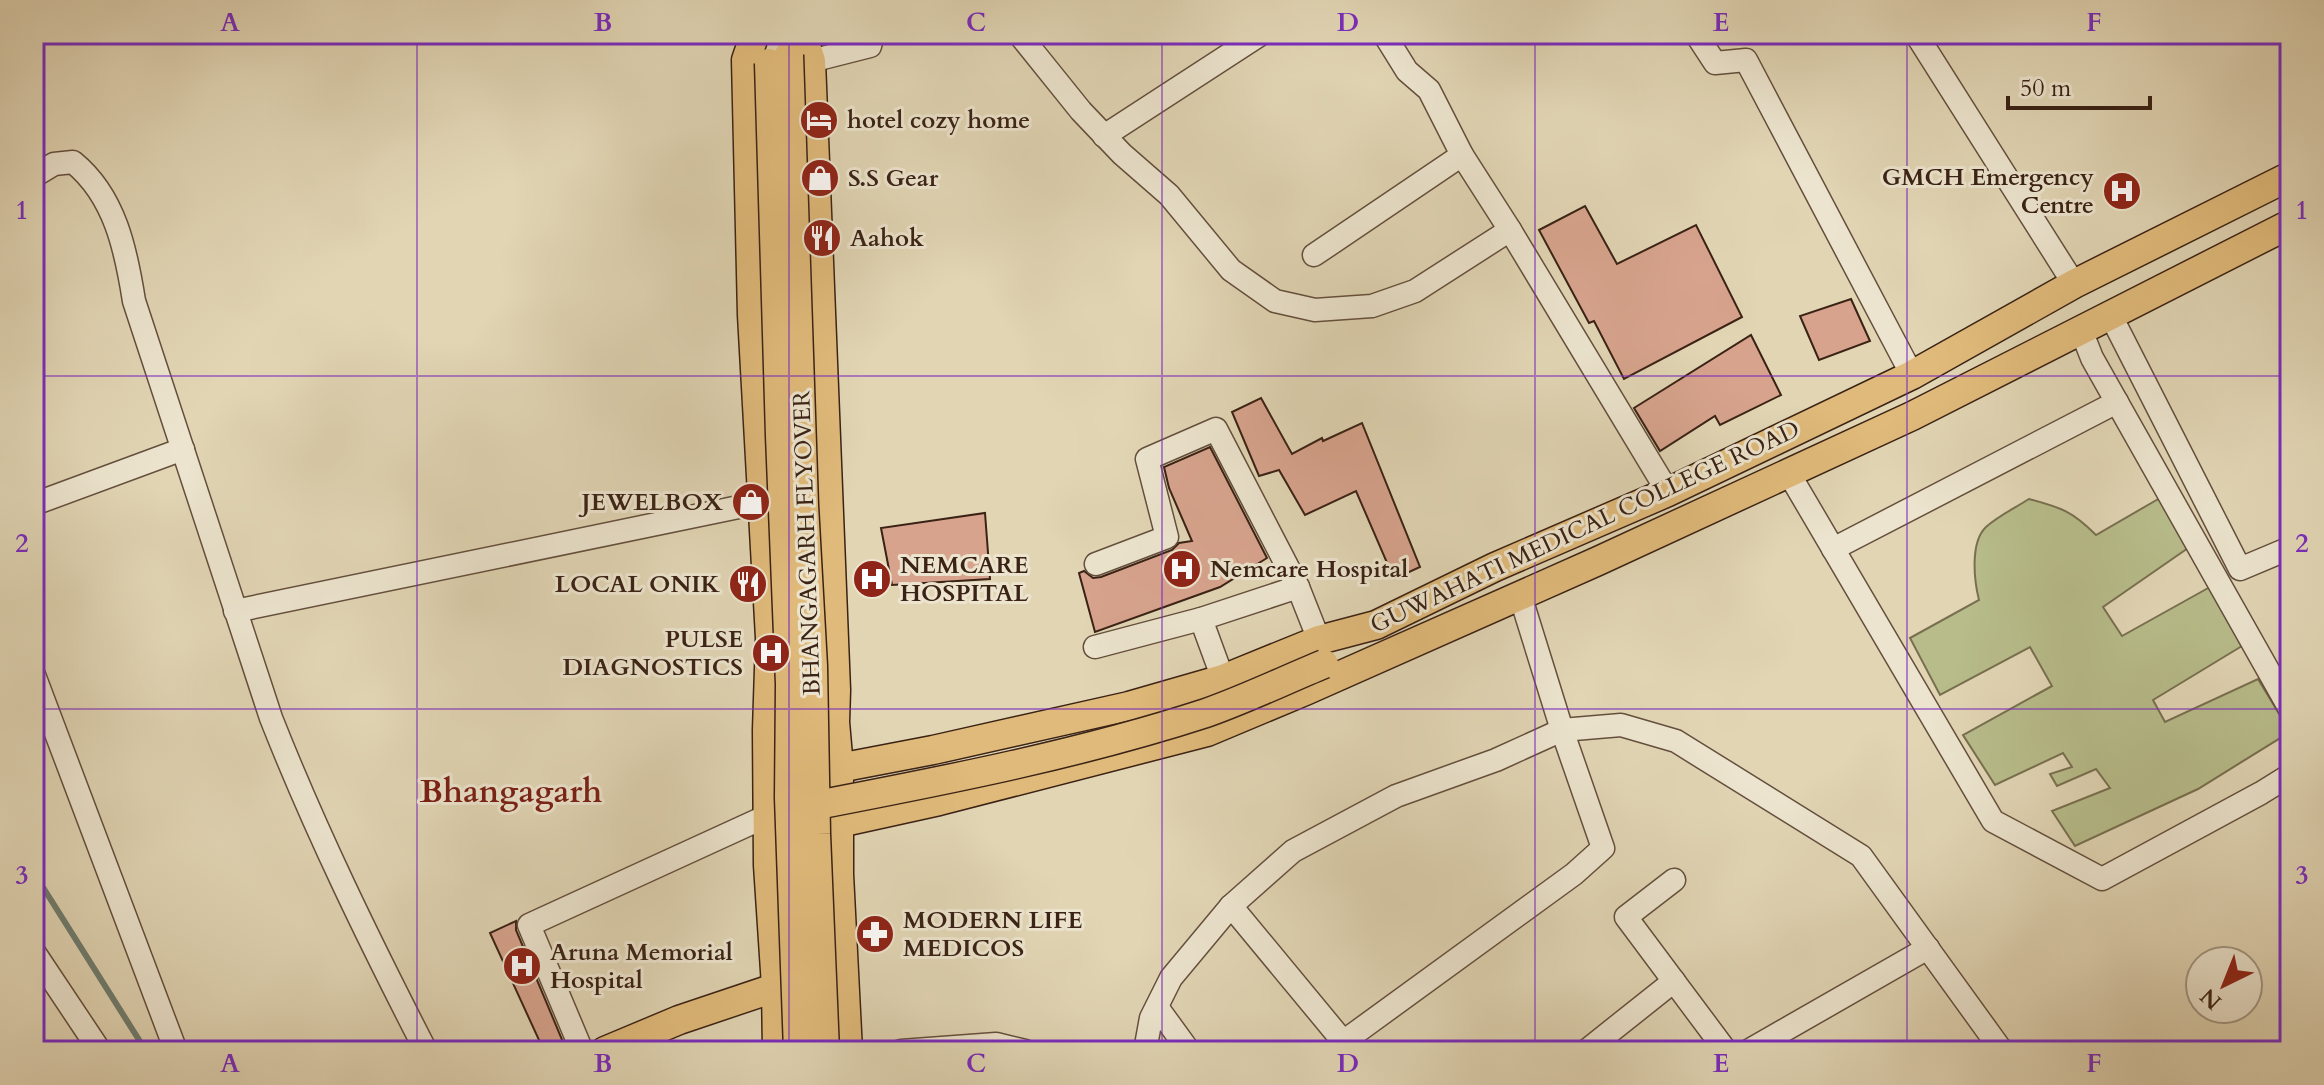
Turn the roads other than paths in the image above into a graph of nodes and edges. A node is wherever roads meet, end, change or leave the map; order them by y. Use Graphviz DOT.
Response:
graph roads {
  1 [pos="755,34"];
  2 [pos="768,34"];
  3 [pos="873,34"];
  4 [pos="1019,34"];
  5 [pos="1261,34"];
  6 [pos="1384,34"];
  7 [pos="1696,34"];
  8 [pos="1916,34"];
  9 [pos="792,49"];
  10 [pos="1104,136"];
  11 [pos="1462,155"];
  12 [pos="34,176"];
  13 [pos="2290,176"];
  14 [pos="2290,224"];
  15 [pos="1510,230"];
  16 [pos="1314,255"];
  17 [pos="2074,284"];
  18 [pos="2111,316"];
  19 [pos="2081,330"];
  20 [pos="1912,375"];
  21 [pos="2117,402"];
  22 [pos="183,449"];
  23 [pos="1788,472"];
  24 [pos="1668,492"];
  25 [pos="763,502"];
  26 [pos="34,504"];
  27 [pos="2290,548"];
  28 [pos="1833,549"];
  29 [pos="1096,564"];
  30 [pos="1298,587"];
  31 [pos="1520,595"];
  32 [pos="235,611"];
  33 [pos="1201,619"];
  34 [pos="1376,625"];
  35 [pos="1095,647"];
  36 [pos="1359,650"];
  37 [pos="1321,652"];
  38 [pos="1389,654"];
  39 [pos="34,675"];
  40 [pos="1223,679"];
  41 [pos="2290,709"];
  42 [pos="835,714"];
  43 [pos="768,720"];
  44 [pos="1562,730"];
  45 [pos="839,768"];
  46 [pos="2290,775"];
  47 [pos="817,805"];
  48 [pos="767,816"];
  49 [pos="839,823"];
  50 [pos="1674,880"];
  51 [pos="1231,906"];
  52 [pos="1928,948"];
  53 [pos="34,952"];
  54 [pos="844,979"];
  55 [pos="1674,981"];
  56 [pos="775,995"];
  57 [pos="1157,1007"];
  58 [pos="1347,1046"];
  59 [pos="100,1051"];
  60 [pos="176,1051"];
  61 [pos="426,1051"];
  62 [pos="582,1051"];
  63 [pos="605,1051"];
  64 [pos="641,1051"];
  65 [pos="777,1051"];
  66 [pos="798,1051"];
  67 [pos="825,1051"];
  68 [pos="848,1051"];
  69 [pos="901,1051"];
  70 [pos="1025,1051"];
  71 [pos="1145,1051"];
  72 [pos="1189,1051"];
  73 [pos="1586,1051"];
  74 [pos="1726,1051"];
  75 [pos="1748,1051"];
  76 [pos="2002,1051"];
  1 -- 25 [label="main road"];
  2 -- 9 [label="main road, BHANGAGARH FLYOVER"];
  3 -- 9 [label="street"];
  4 -- 10 [label="street"];
  5 -- 10 [label="street"];
  6 -- 11 [label="street"];
  7 -- 20 [label="street"];
  8 -- 17 [label="street"];
  9 -- 42 [label="main road"];
  9 -- 47 [label="main road, BHANGAGARH FLYOVER, bridge"];
  9 -- 66 [label="main road, BHANGAGARH FLYOVER, bridge"];
  10 -- 15 [label="street"];
  11 -- 15 [label="street"];
  11 -- 16 [label="street"];
  12 -- 22 [label="street"];
  13 -- 17 [label="main road, GUWAHATI MEDICAL COLLEGE ROAD"];
  14 -- 18 [label="main road, GUWAHATI MEDICAL COLLEGE ROAD"];
  15 -- 24 [label="street"];
  17 -- 20 [label="main road, GUWAHATI MEDICAL COLLEGE ROAD"];
  18 -- 19 [label="main road, GUWAHATI MEDICAL COLLEGE ROAD"];
  18 -- 27 [label="street"];
  19 -- 21 [label="street"];
  19 -- 23 [label="main road, GUWAHATI MEDICAL COLLEGE ROAD"];
  20 -- 24 [label="main road, GUWAHATI MEDICAL COLLEGE ROAD"];
  21 -- 28 [label="street"];
  21 -- 41 [label="street"];
  22 -- 26 [label="street"];
  22 -- 32 [label="street"];
  23 -- 28 [label="street"];
  23 -- 31 [label="main road, GUWAHATI MEDICAL COLLEGE ROAD"];
  24 -- 34 [label="main road, GUWAHATI MEDICAL COLLEGE ROAD"];
  25 -- 32 [label="street"];
  25 -- 43 [label="main road"];
  28 -- 46 [label="street"];
  29 -- 30 [label="street"];
  30 -- 33 [label="street"];
  30 -- 37 [label="street"];
  31 -- 38 [label="main road, GUWAHATI MEDICAL COLLEGE ROAD"];
  31 -- 44 [label="street"];
  32 -- 61 [label="street"];
  33 -- 35 [label="street"];
  33 -- 40 [label="street"];
  34 -- 36 [label="main road"];
  34 -- 37 [label="main road, GUWAHATI MEDICAL COLLEGE ROAD"];
  36 -- 37 [label="main road"];
  36 -- 38 [label="main road"];
  37 -- 40 [label="main road, GUWAHATI MEDICAL COLLEGE ROAD"];
  37 -- 47 [label="main road, bridge"];
  38 -- 49 [label="main road, GUWAHATI MEDICAL COLLEGE ROAD"];
  39 -- 60 [label="street"];
  40 -- 45 [label="main road, GUWAHATI MEDICAL COLLEGE ROAD"];
  42 -- 43 [label="main road"];
  42 -- 45 [label="main road"];
  43 -- 48 [label="main road"];
  44 -- 51 [label="street"];
  44 -- 52 [label="street"];
  44 -- 58 [label="street"];
  45 -- 49 [label="main road"];
  47 -- 67 [label="main road, BHANGAGARH FLYOVER, bridge"];
  48 -- 56 [label="main road"];
  48 -- 62 [label="street"];
  49 -- 54 [label="main road"];
  50 -- 55 [label="street"];
  51 -- 57 [label="street"];
  51 -- 58 [label="street"];
  52 -- 75 [label="street"];
  52 -- 76 [label="street"];
  53 -- 59 [label="street"];
  54 -- 56 [label="main road"];
  54 -- 68 [label="main road"];
  55 -- 73 [label="street"];
  55 -- 74 [label="street"];
  56 -- 63 [label="main road"];
  56 -- 64 [label="main road"];
  56 -- 65 [label="main road"];
  57 -- 71 [label="street"];
  57 -- 72 [label="street"];
  69 -- 70 [label="street"];
}
